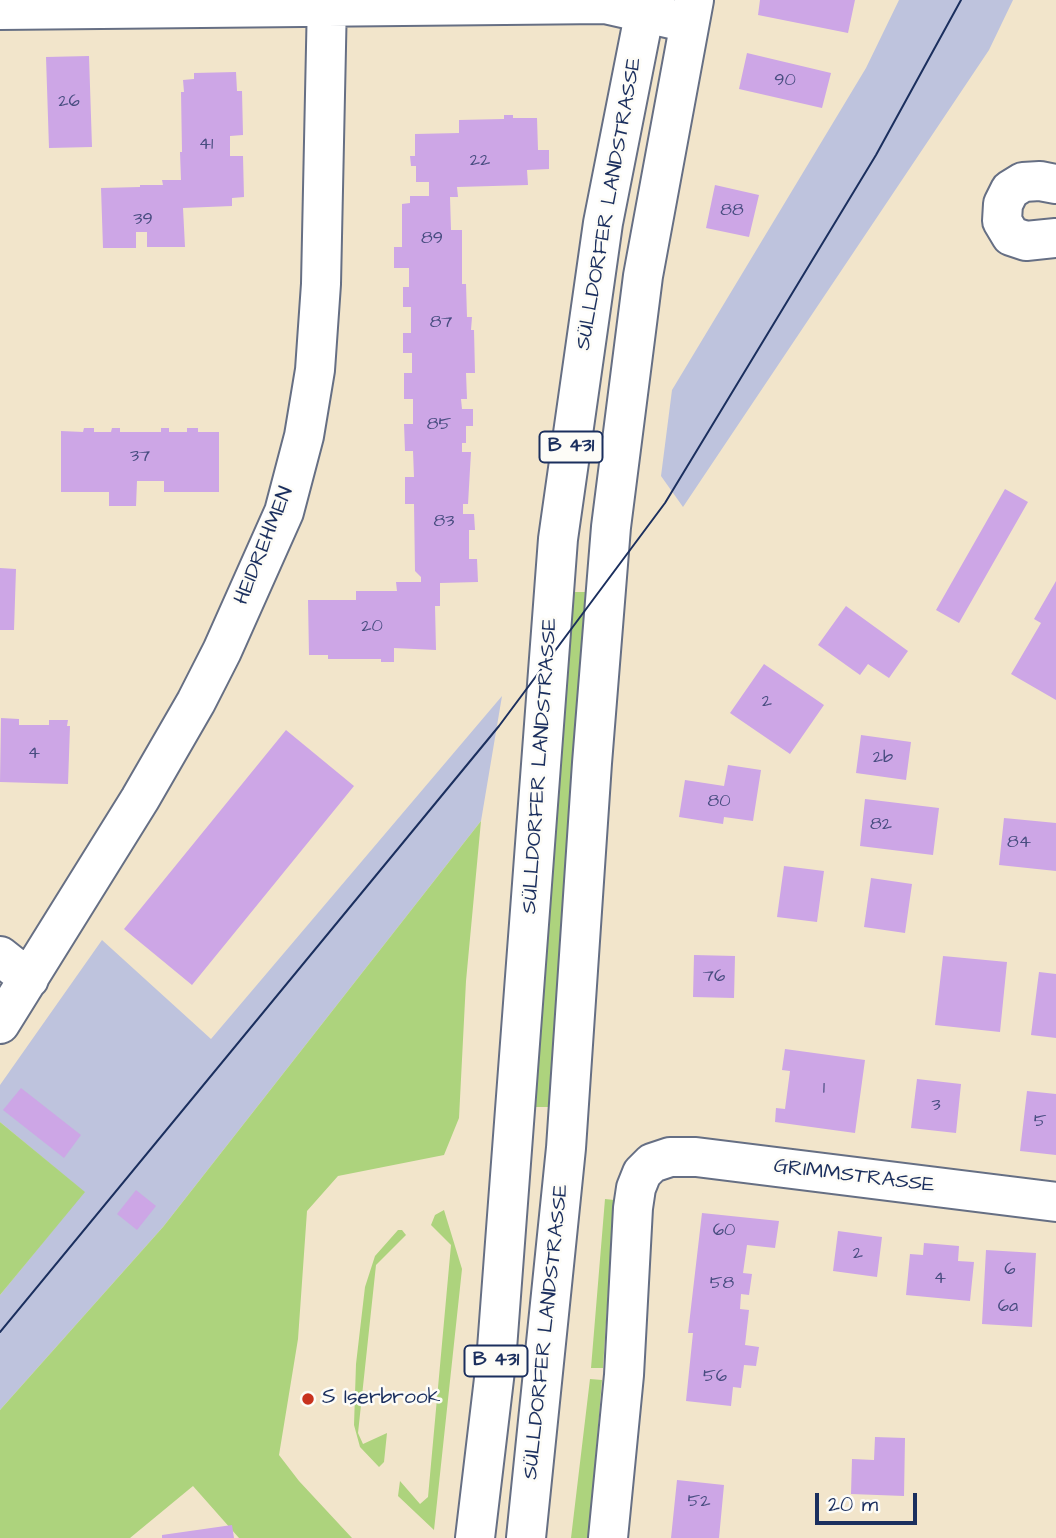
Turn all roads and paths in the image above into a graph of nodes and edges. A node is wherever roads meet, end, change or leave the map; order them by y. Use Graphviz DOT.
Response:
graph roads {
  1 [pos="327,3"];
  2 [pos="646,6"];
  3 [pos="0,10"];
  4 [pos="692,11"];
  5 [pos="1056,184"];
  6 [pos="1056,238"];
  7 [pos="14,967"];
  8 [pos="0,1024"];
  9 [pos="1056,1202"];
  10 [pos="475,1538"];
  11 [pos="526,1538"];
  12 [pos="608,1538"];
  1 -- 2 [label="main road"];
  1 -- 3 [label="main road"];
  1 -- 7 [label="main road, HEIDREHMEN"];
  2 -- 4 [label="main road"];
  2 -- 10 [label="main road, SÜLLDORFER LANDSTRASSE / B 431"];
  4 -- 11 [label="main road, SÜLLDORFER LANDSTRASSE / B 431"];
  5 -- 6 [label="main road"];
  7 -- 8 [label="main road, HEIDREHMEN"];
  9 -- 12 [label="main road, GRIMMSTRASSE"];
}
